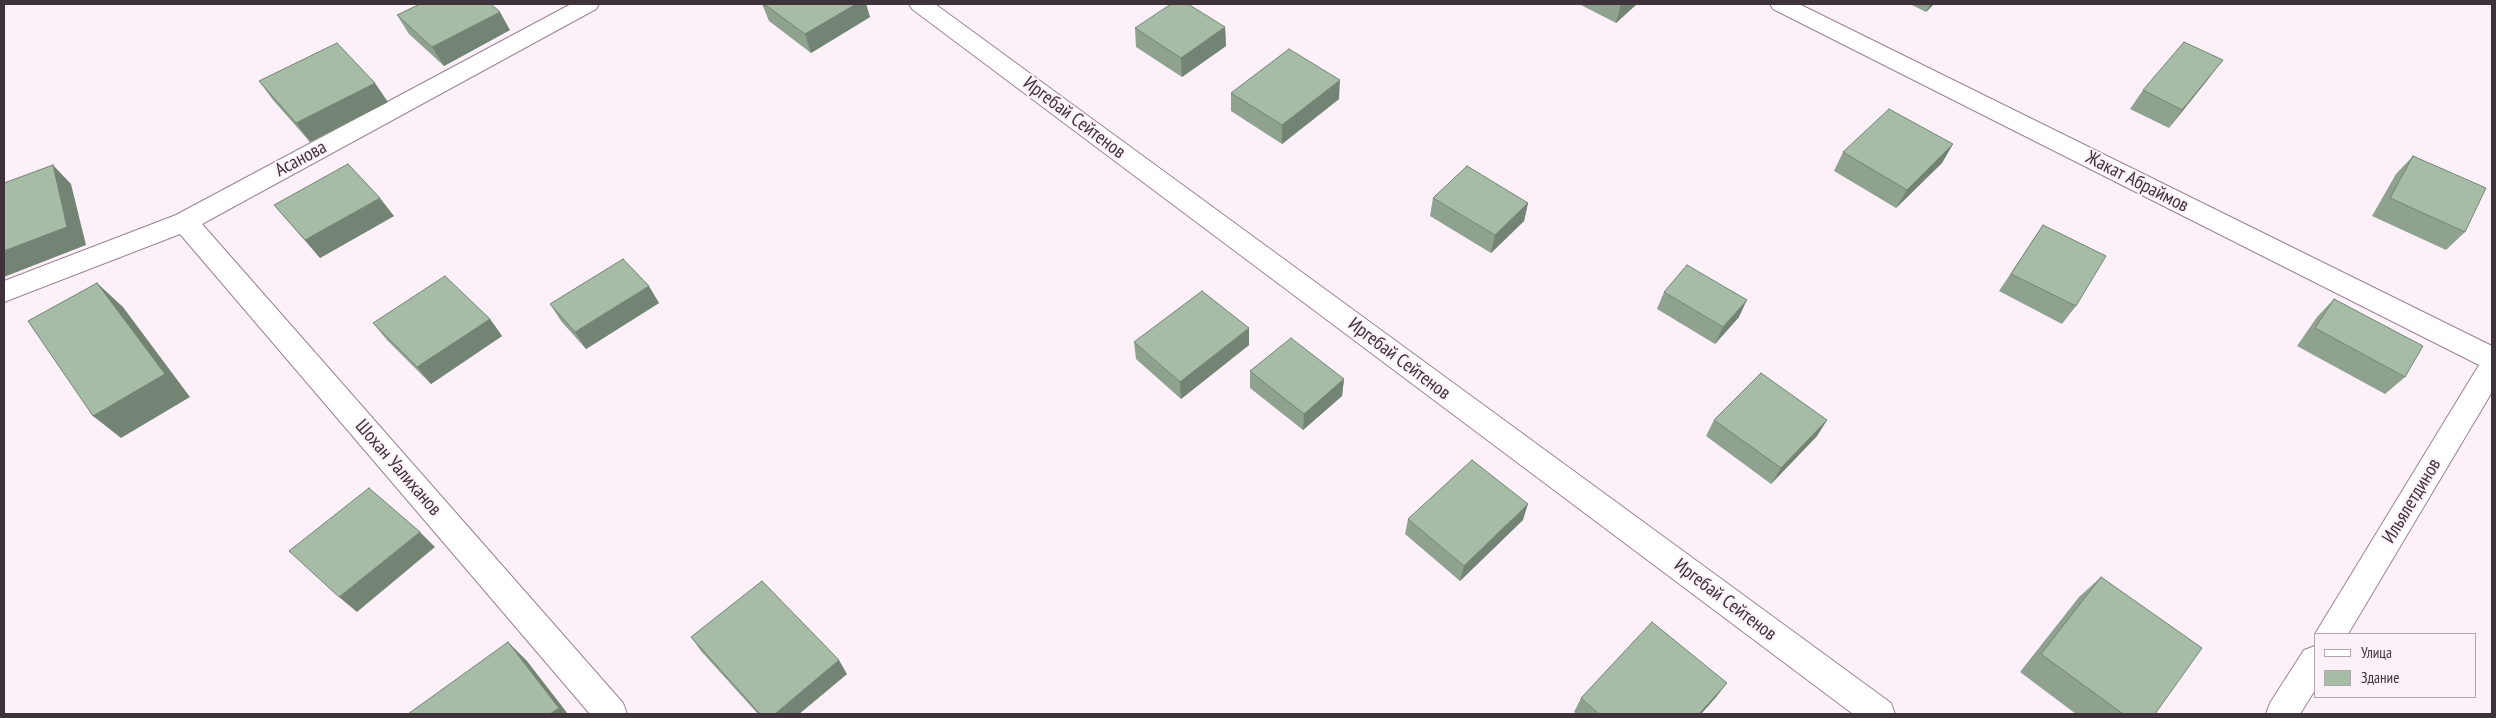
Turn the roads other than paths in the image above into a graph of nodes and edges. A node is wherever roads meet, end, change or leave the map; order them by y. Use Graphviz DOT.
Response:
graph roads {
  1 [pos="588,4"];
  2 [pos="920,4"];
  3 [pos="1781,4"];
  4 [pos="185,222"];
  5 [pos="4,292"];
  6 [pos="2492,359"];
  7 [pos="2492,368"];
  8 [pos="2332,633"];
  9 [pos="2314,663"];
  10 [pos="611,714"];
  11 [pos="1879,714"];
  12 [pos="2282,714"];
  1 -- 4 [label="street, Асанова"];
  2 -- 11 [label="street, Иргебай Сейтенов"];
  3 -- 6 [label="street, Жакат Абраймов"];
  4 -- 5 [label="street, Асанова"];
  4 -- 10 [label="street, Шохан Уалиханов"];
  7 -- 8 [label="street, Ильялетдинов"];
  9 -- 12 [label="street"];
}
